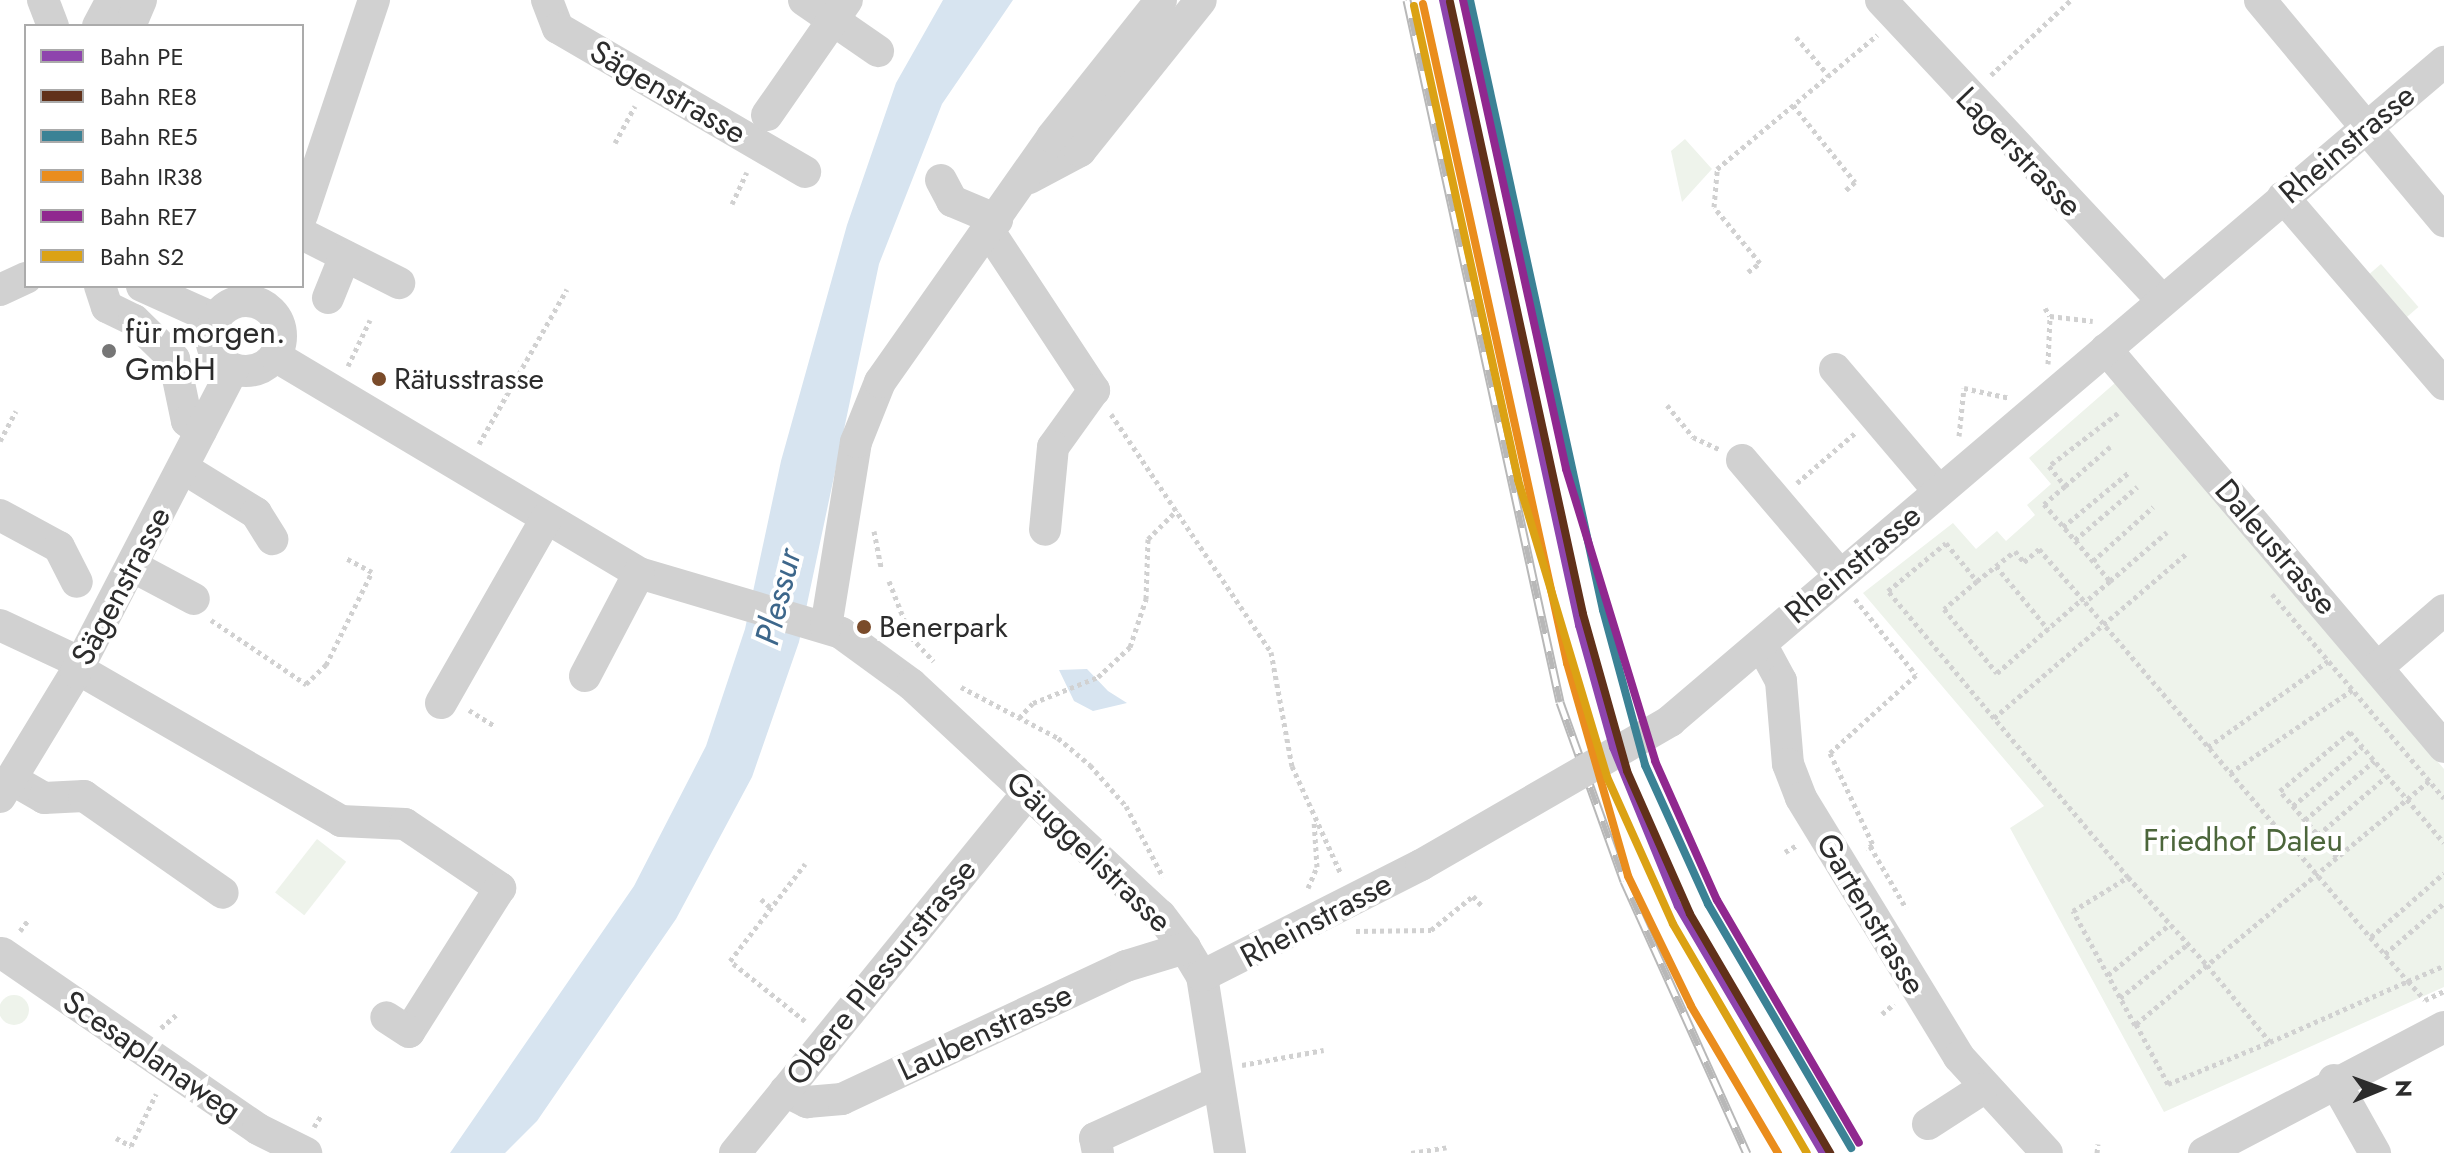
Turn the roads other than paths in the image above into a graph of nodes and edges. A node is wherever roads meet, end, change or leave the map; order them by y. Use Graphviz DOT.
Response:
graph roads {
  1 [pos="43,0"];
  2 [pos="112,0"];
  3 [pos="141,0"];
  4 [pos="547,0"];
  5 [pos="804,0"];
  6 [pos="1161,0"];
  7 [pos="1201,0"];
  8 [pos="2260,0"];
  9 [pos="367,6"];
  10 [pos="841,10"];
  11 [pos="1889,10"];
  12 [pos="52,24"];
  13 [pos="99,24"];
  14 [pos="131,24"];
  15 [pos="878,51"];
  16 [pos="2444,62"];
  17 [pos="767,115"];
  18 [pos="2367,129"];
  19 [pos="805,172"];
  20 [pos="1029,178"];
  21 [pos="941,180"];
  22 [pos="2283,197"];
  23 [pos="304,209"];
  24 [pos="2444,221"];
  25 [pos="993,226"];
  26 [pos="304,235"];
  27 [pos="345,256"];
  28 [pos="24,279"];
  29 [pos="399,283"];
  30 [pos="101,288"];
  31 [pos="146,288"];
  32 [pos="0,290"];
  33 [pos="268,296"];
  34 [pos="328,298"];
  35 [pos="2163,301"];
  36 [pos="215,319"];
  37 [pos="2106,349"];
  38 [pos="275,356"];
  39 [pos="233,369"];
  40 [pos="1835,369"];
  41 [pos="2444,384"];
  42 [pos="201,431"];
  43 [pos="1742,460"];
  44 [pos="183,468"];
  45 [pos="1939,491"];
  46 [pos="0,515"];
  47 [pos="546,519"];
  48 [pos="1045,530"];
  49 [pos="272,539"];
  50 [pos="132,566"];
  51 [pos="639,573"];
  52 [pos="1844,583"];
  53 [pos="194,599"];
  54 [pos="113,601"];
  55 [pos="2444,610"];
  56 [pos="0,625"];
  57 [pos="819,626"];
  58 [pos="1761,644"];
  59 [pos="80,666"];
  60 [pos="2378,667"];
  61 [pos="585,676"];
  62 [pos="441,703"];
  63 [pos="2444,747"];
  64 [pos="6,788"];
  65 [pos="1028,792"];
  66 [pos="223,893"];
  67 [pos="1185,948"];
  68 [pos="2,953"];
  69 [pos="1202,976"];
  70 [pos="386,1017"];
  71 [pos="2444,1027"];
  72 [pos="1222,1076"];
  73 [pos="2334,1080"];
  74 [pos="1982,1089"];
  75 [pos="785,1091"];
  76 [pos="1928,1124"];
  77 [pos="306,1153"];
  78 [pos="735,1153"];
  79 [pos="1098,1153"];
  80 [pos="1230,1153"];
  81 [pos="2047,1153"];
  82 [pos="2204,1153"];
  83 [pos="2375,1153"];
  1 -- 12 [label="street"];
  2 -- 13 [label="street"];
  3 -- 14 [label="street"];
  4 -- 19 [label="street, Sägenstrasse"];
  5 -- 10 [label="street"];
  6 -- 20 [label="street"];
  7 -- 20 [label="street"];
  8 -- 18 [label="street"];
  9 -- 23 [label="street"];
  10 -- 15 [label="street"];
  10 -- 17 [label="street"];
  11 -- 35 [label="street, Lagerstrasse"];
  16 -- 18 [label="street, Rheinstrasse"];
  18 -- 22 [label="street, Rheinstrasse"];
  18 -- 24 [label="street"];
  20 -- 25 [label="street"];
  21 -- 25 [label="street"];
  22 -- 35 [label="street, Rheinstrasse"];
  22 -- 41 [label="street"];
  25 -- 48 [label="street"];
  25 -- 57 [label="street"];
  26 -- 27 [label="street"];
  27 -- 29 [label="street"];
  27 -- 34 [label="street"];
  28 -- 32 [label="street"];
  30 -- 42 [label="street"];
  31 -- 36 [label="street"];
  33 -- 36 [label="street"];
  33 -- 38 [label="street"];
  35 -- 37 [label="street, Rheinstrasse"];
  36 -- 39 [label="street"];
  37 -- 45 [label="street, Rheinstrasse"];
  37 -- 60 [label="street, Daleustrasse"];
  38 -- 39 [label="street"];
  38 -- 47 [label="street"];
  39 -- 42 [label="street, Sägenstrasse"];
  40 -- 45 [label="street"];
  42 -- 44 [label="street, Sägenstrasse"];
  43 -- 52 [label="street"];
  44 -- 49 [label="street"];
  44 -- 50 [label="street, Sägenstrasse"];
  45 -- 52 [label="street, Rheinstrasse"];
  46 -- 54 [label="street"];
  47 -- 51 [label="street"];
  47 -- 62 [label="street"];
  50 -- 53 [label="street"];
  50 -- 54 [label="street, Sägenstrasse"];
  51 -- 57 [label="street, Gäuggelistrasse"];
  51 -- 61 [label="street"];
  52 -- 58 [label="street, Rheinstrasse"];
  54 -- 59 [label="street, Sägenstrasse"];
  55 -- 60 [label="street"];
  56 -- 59 [label="street"];
  57 -- 65 [label="street, Gäuggelistrasse"];
  58 -- 69 [label="street, Rheinstrasse, bridge"];
  58 -- 74 [label="street, Gartenstrasse"];
  59 -- 64 [label="street, Sägenstrasse"];
  59 -- 70 [label="street"];
  60 -- 63 [label="street, Daleustrasse"];
  64 -- 66 [label="street"];
  65 -- 67 [label="street, Gäuggelistrasse"];
  65 -- 75 [label="street, Obere Plessurstrasse"];
  67 -- 69 [label="street, Gäuggelistrasse"];
  67 -- 75 [label="street, Laubenstrasse"];
  68 -- 77 [label="street, Scesaplanaweg"];
  69 -- 72 [label="street, Gäuggelistrasse"];
  71 -- 73 [label="street"];
  72 -- 79 [label="street"];
  72 -- 80 [label="street, Gäuggelistrasse"];
  73 -- 82 [label="street"];
  73 -- 83 [label="street"];
  74 -- 76 [label="street"];
  74 -- 81 [label="street, Gartenstrasse"];
  75 -- 78 [label="street, Obere Plessurstrasse"];
}
